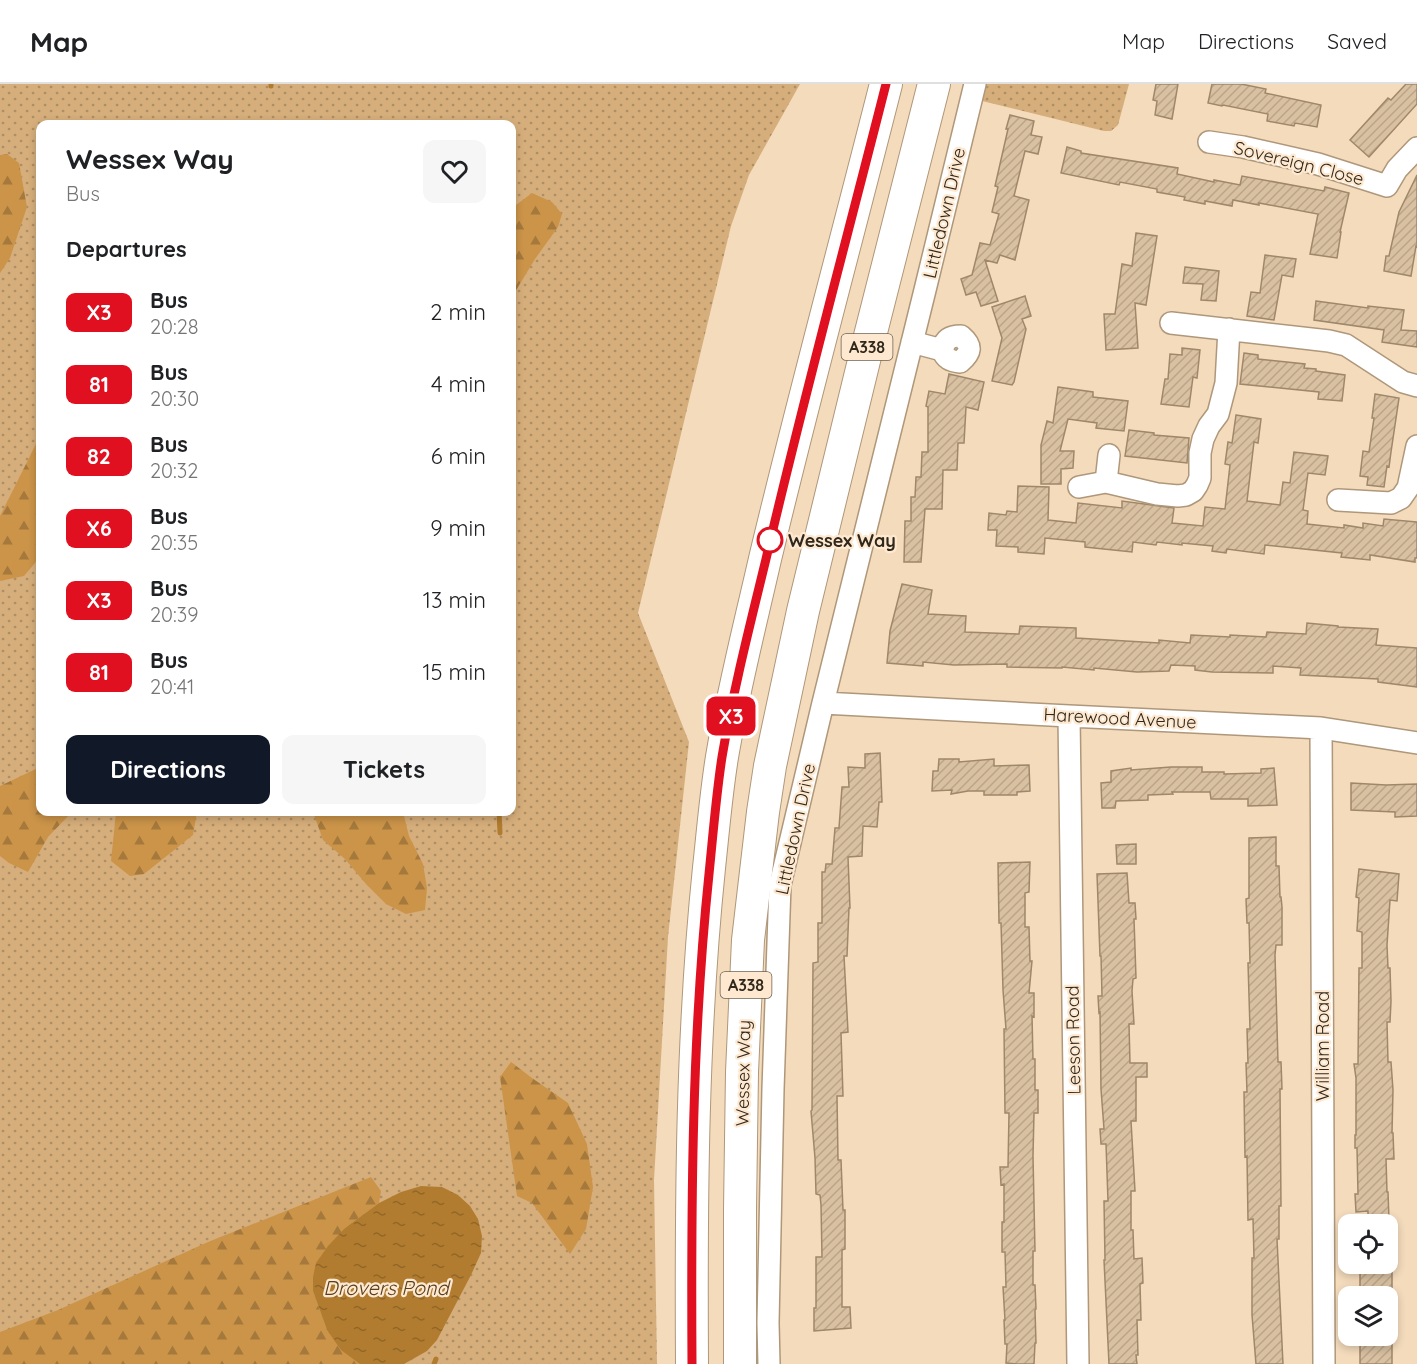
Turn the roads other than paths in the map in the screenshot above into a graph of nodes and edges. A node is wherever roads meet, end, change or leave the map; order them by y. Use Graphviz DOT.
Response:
graph roads {
  1 [pos="886,84"];
  2 [pos="934,84"];
  3 [pos="975,84"];
  4 [pos="1209,142"];
  5 [pos="1417,148"];
  6 [pos="1172,323"];
  7 [pos="1229,329"];
  8 [pos="912,342"];
  9 [pos="942,350"];
  10 [pos="1417,386"];
  11 [pos="1417,446"];
  12 [pos="1109,455"];
  13 [pos="1106,482"];
  14 [pos="1079,487"];
  15 [pos="1338,500"];
  16 [pos="823,703"];
  17 [pos="1069,716"];
  18 [pos="1321,728"];
  19 [pos="1417,742"];
  20 [pos="692,1364"];
  21 [pos="740,1364"];
  22 [pos="769,1364"];
  23 [pos="1078,1364"];
  24 [pos="1324,1364"];
  1 -- 20 [label="highway, A338"];
  2 -- 21 [label="highway, Wessex Way / A338"];
  3 -- 8 [label="street, Littledown Drive"];
  4 -- 5 [label="street, Sovereign Close"];
  6 -- 7 [label="street"];
  7 -- 10 [label="street"];
  7 -- 13 [label="street"];
  8 -- 9 [label="street"];
  8 -- 16 [label="street, Littledown Drive"];
  11 -- 15 [label="street"];
  12 -- 13 [label="street"];
  13 -- 14 [label="street"];
  16 -- 17 [label="street, Harewood Avenue"];
  16 -- 22 [label="street, Littledown Drive"];
  17 -- 18 [label="street, Harewood Avenue"];
  17 -- 23 [label="street, Leeson Road"];
  18 -- 19 [label="street, Harewood Avenue"];
  18 -- 24 [label="street, William Road"];
}
